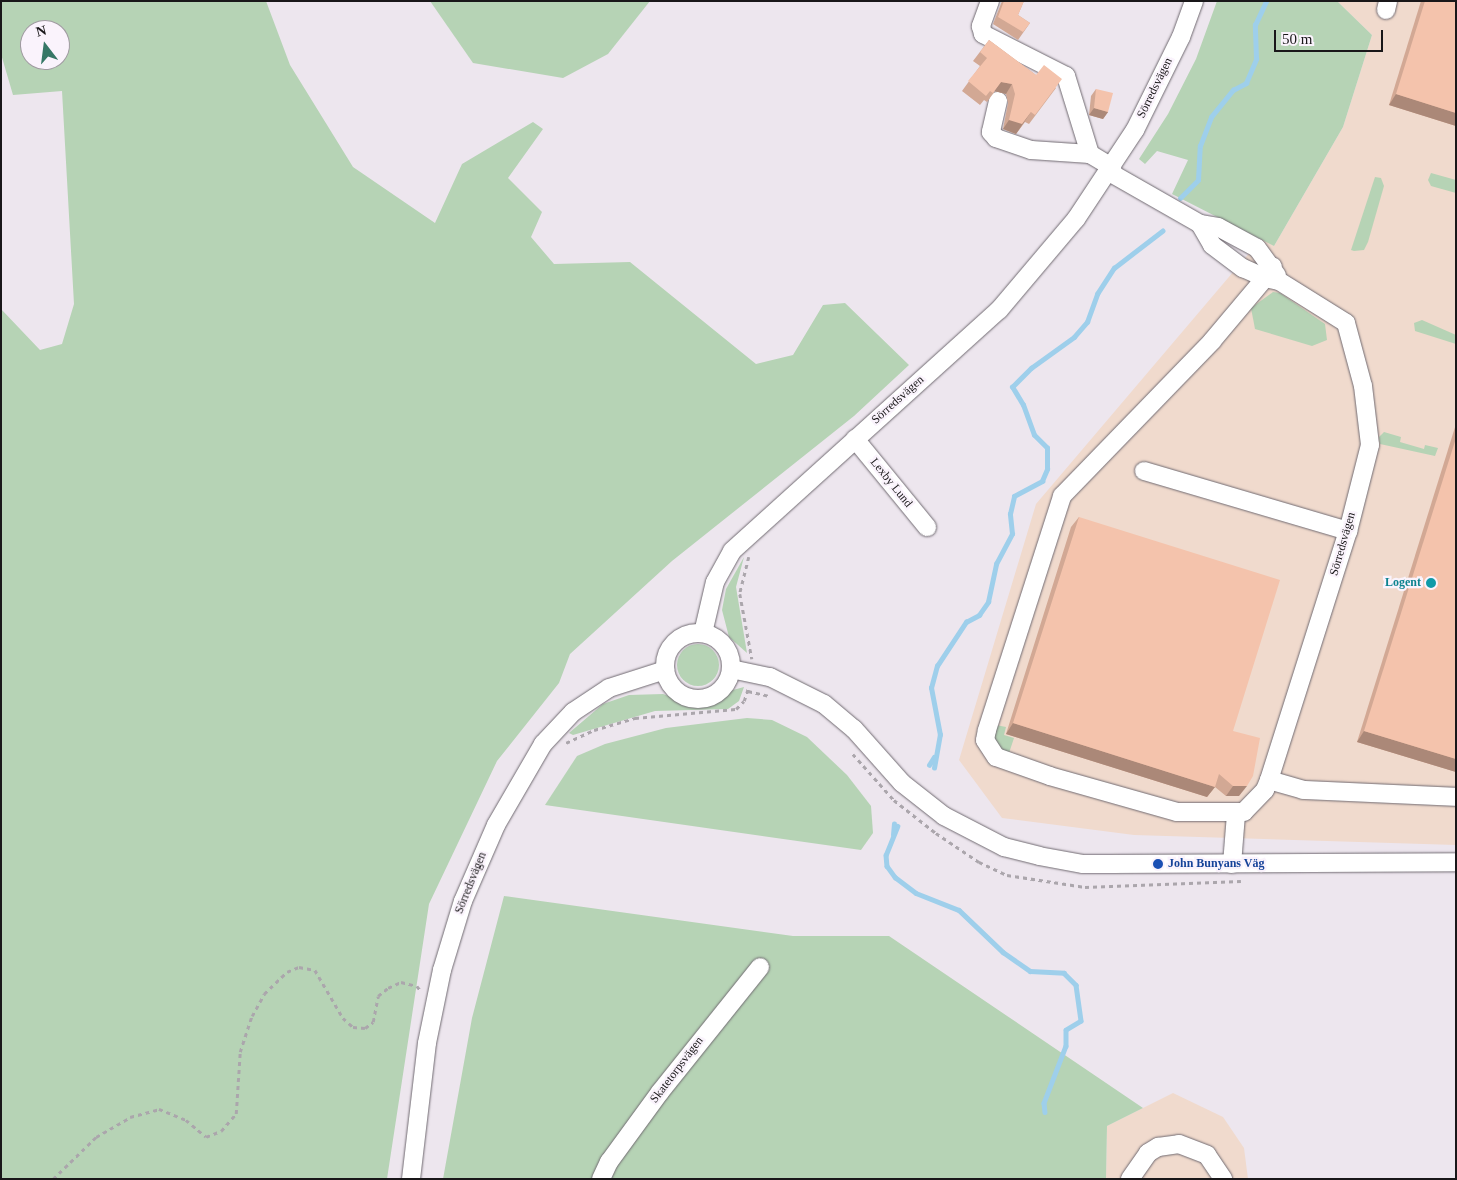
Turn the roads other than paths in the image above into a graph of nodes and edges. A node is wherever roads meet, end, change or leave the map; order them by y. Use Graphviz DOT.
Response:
graph roads {
  1 [pos="990,1"];
  2 [pos="1194,1"];
  3 [pos="998,101"];
  4 [pos="1090,154"];
  5 [pos="1111,169"];
  6 [pos="1200,224"];
  7 [pos="1272,275"];
  8 [pos="855,439"];
  9 [pos="1144,471"];
  10 [pos="927,527"];
  11 [pos="1348,531"];
  12 [pos="703,633"];
  13 [pos="665,670"];
  14 [pos="731,670"];
  15 [pos="1269,780"];
  16 [pos="1456,797"];
  17 [pos="1236,819"];
  18 [pos="1456,862"];
  19 [pos="1232,864"];
  20 [pos="760,967"];
  21 [pos="411,1179"];
  22 [pos="601,1179"];
  23 [pos="1130,1179"];
  24 [pos="1223,1179"];
  1 -- 4 [label="street"];
  2 -- 5 [label="street, Sörredsvägen"];
  3 -- 4 [label="street"];
  4 -- 5 [label="street"];
  5 -- 6 [label="street, Sörredsvägen"];
  5 -- 8 [label="street, Sörredsvägen"];
  6 -- 7 [label="street, Sörredsvägen"];
  6 -- 7 [label="street, Sörredsvägen"];
  7 -- 11 [label="street, Sörredsvägen"];
  7 -- 17 [label="street"];
  8 -- 10 [label="street, Lexby Lund"];
  8 -- 12 [label="street, Sörredsvägen"];
  9 -- 11 [label="street"];
  11 -- 15 [label="street, Sörredsvägen"];
  12 -- 13 [label="street"];
  12 -- 14 [label="street"];
  13 -- 14 [label="street"];
  13 -- 21 [label="street, Sörredsvägen"];
  14 -- 19 [label="street"];
  15 -- 16 [label="street"];
  15 -- 17 [label="street, Sörredsvägen"];
  17 -- 19 [label="street"];
  18 -- 19 [label="street"];
  20 -- 22 [label="street, Skatetorpsvägen"];
  23 -- 24 [label="street"];
}
